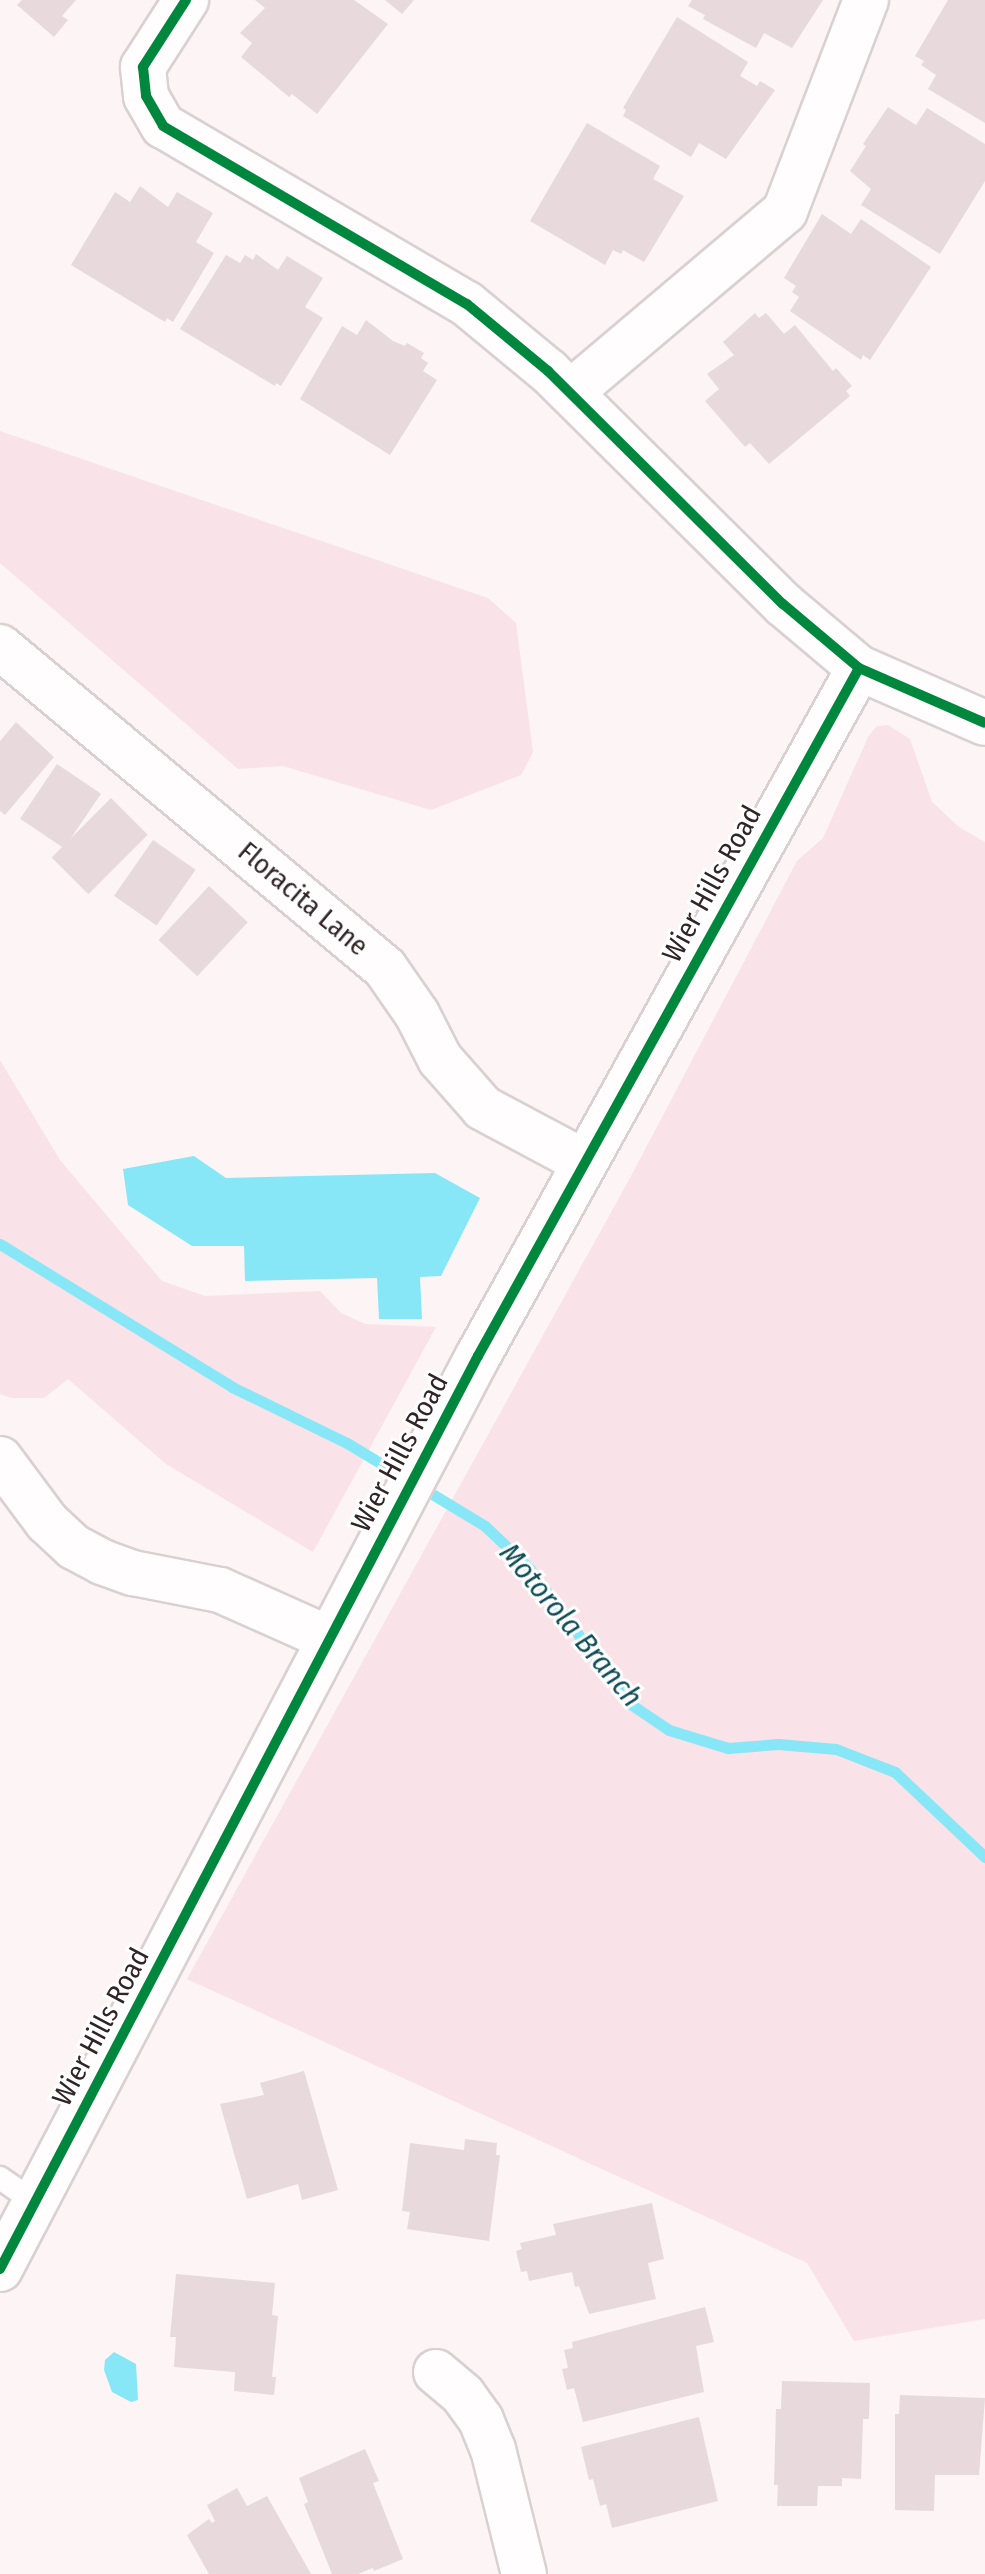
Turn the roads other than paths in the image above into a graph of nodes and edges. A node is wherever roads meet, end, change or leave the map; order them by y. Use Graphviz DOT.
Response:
graph roads {
  1 [pos="186,0"];
  2 [pos="866,0"];
  3 [pos="571,392"];
  4 [pos="0,647"];
  5 [pos="859,668"];
  6 [pos="985,723"];
  7 [pos="584,1162"];
  8 [pos="0,1459"];
  9 [pos="328,1638"];
  10 [pos="0,2178"];
  11 [pos="36,2203"];
  12 [pos="0,2269"];
  13 [pos="436,2372"];
  14 [pos="524,2574"];
  1 -- 3 [label="street"];
  2 -- 3 [label="street"];
  3 -- 5 [label="street"];
  4 -- 7 [label="street, Floracita Lane"];
  5 -- 6 [label="street"];
  5 -- 7 [label="street, Wier Hills Road"];
  7 -- 9 [label="street, Wier Hills Road"];
  8 -- 9 [label="street"];
  9 -- 11 [label="street, Wier Hills Road"];
  10 -- 11 [label="lane"];
  11 -- 12 [label="street, Wier Hills Road"];
  13 -- 14 [label="street"];
}
